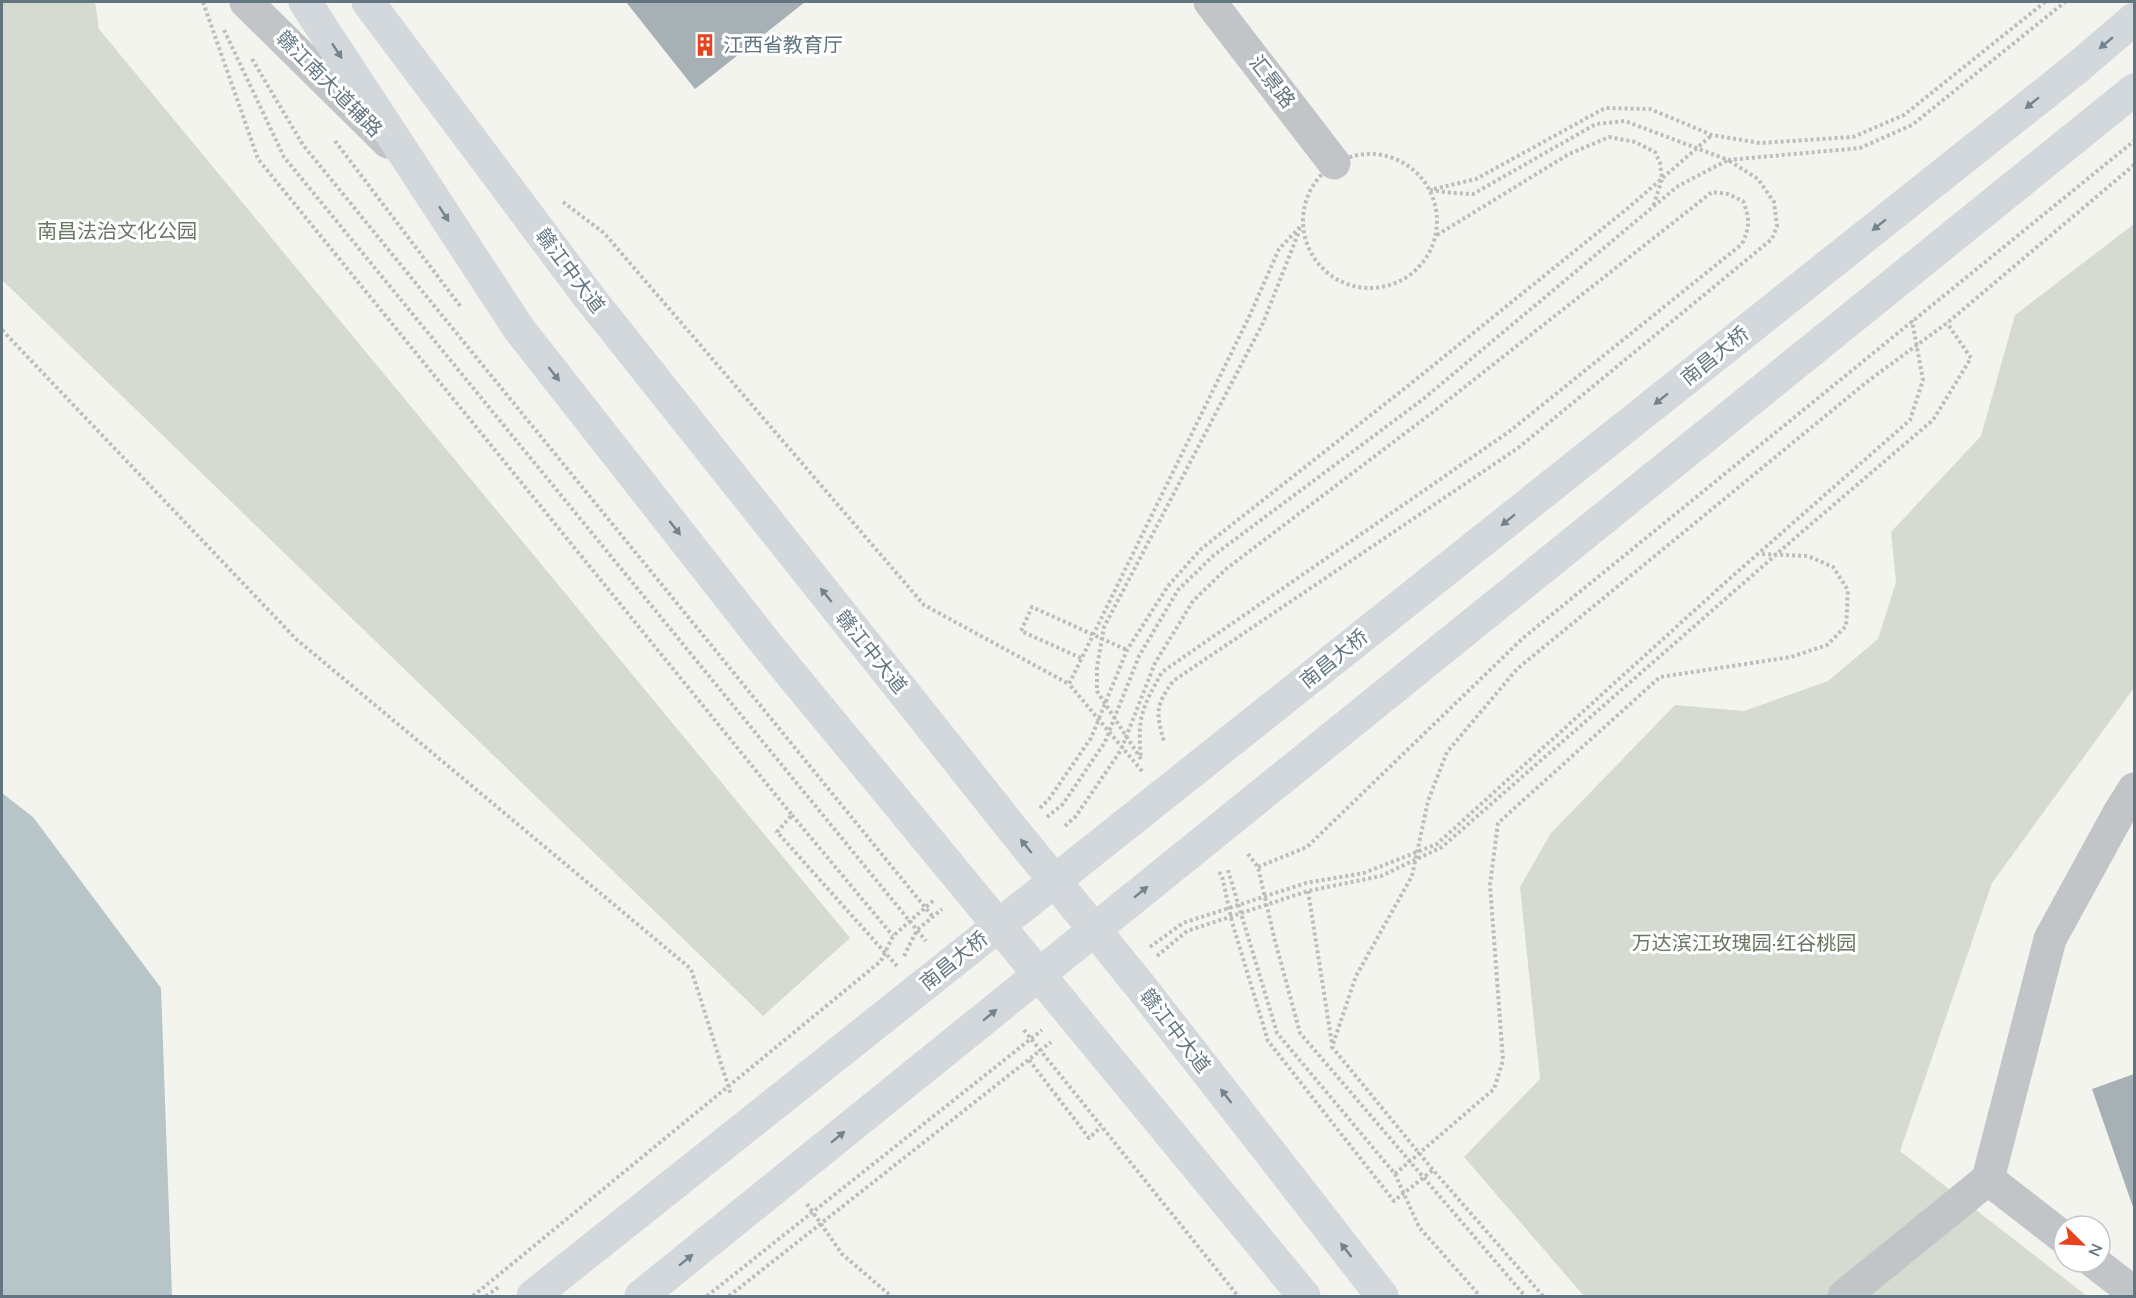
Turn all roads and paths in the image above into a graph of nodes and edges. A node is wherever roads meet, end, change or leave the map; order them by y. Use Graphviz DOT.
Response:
graph roads {
  1 [pos="203,2"];
  2 [pos="246,2"];
  3 [pos="305,2"];
  4 [pos="368,2"];
  5 [pos="1210,2"];
  6 [pos="2045,2"];
  7 [pos="2065,2"];
  8 [pos="2134,19"];
  9 [pos="220,22"];
  10 [pos="249,53"];
  11 [pos="2122,100"];
  12 [pos="1712,135"];
  13 [pos="2134,141"];
  14 [pos="1697,149"];
  15 [pos="1728,160"];
  16 [pos="1335,162"];
  17 [pos="2134,165"];
  18 [pos="412,166"];
  19 [pos="1662,179"];
  20 [pos="1430,190"];
  21 [pos="558,198"];
  22 [pos="1653,207"];
  23 [pos="1301,226"];
  24 [pos="1436,236"];
  25 [pos="1912,320"];
  26 [pos="1947,323"];
  27 [pos="2,330"];
  28 [pos="1917,345"];
  29 [pos="1409,385"];
  30 [pos="1422,400"];
  31 [pos="1760,554"];
  32 [pos="1776,555"];
  33 [pos="1127,650"];
  34 [pos="1081,658"];
  35 [pos="1069,684"];
  36 [pos="1164,742"];
  37 [pos="2134,789"];
  38 [pos="792,815"];
  39 [pos="1059,831"];
  40 [pos="1248,854"];
  41 [pos="1258,867"];
  42 [pos="1228,870"];
  43 [pos="1308,891"];
  44 [pos="933,917"];
  45 [pos="893,936"];
  46 [pos="929,944"];
  47 [pos="1146,950"];
  48 [pos="1150,962"];
  49 [pos="900,970"];
  50 [pos="1020,1025"];
  51 [pos="1043,1029"];
  52 [pos="1057,1037"];
  53 [pos="1332,1047"];
  54 [pos="1029,1059"];
  55 [pos="732,1097"];
  56 [pos="1101,1127"];
  57 [pos="1419,1153"];
  58 [pos="1410,1161"];
  59 [pos="1395,1174"];
  60 [pos="1988,1179"];
  61 [pos="803,1198"];
  62 [pos="2052,1230"];
  63 [pos="2109,1274"];
  64 [pos="2134,1293"];
  65 [pos="533,1296"];
  66 [pos="641,1296"];
  67 [pos="707,1296"];
  68 [pos="729,1296"];
  69 [pos="891,1296"];
  70 [pos="1238,1296"];
  71 [pos="1304,1296"];
  72 [pos="1382,1296"];
  73 [pos="1480,1296"];
  74 [pos="1525,1296"];
  75 [pos="1543,1296"];
  76 [pos="1844,1296"];
  1 -- 38 [label="path"];
  2 -- 18 [label="street, 赣江南大道辅路"];
  3 -- 18 [label="main road, one-way"];
  72 -- 4 [label="main road, 赣江中大道, one-way"];
  5 -- 16 [label="street, 汇景路"];
  6 -- 12 [label="path"];
  7 -- 15 [label="path"];
  8 -- 65 [label="main road, 南昌大桥, one-way"];
  9 -- 46 [label="path"];
  10 -- 44 [label="path"];
  66 -- 11 [label="main road, one-way"];
  12 -- 14 [label="path"];
  12 -- 20 [label="path"];
  13 -- 25 [label="path"];
  14 -- 15 [label="path"];
  14 -- 19 [label="path"];
  14 -- 20 [label="path"];
  15 -- 22 [label="path"];
  15 -- 36 [label="path"];
  16 -- 20 [label="path"];
  16 -- 23 [label="path"];
  17 -- 26 [label="path"];
  18 -- 71 [label="main road, one-way"];
  19 -- 22 [label="path"];
  19 -- 24 [label="path"];
  19 -- 29 [label="path"];
  20 -- 24 [label="path"];
  21 -- 35 [label="path"];
  22 -- 30 [label="path"];
  23 -- 24 [label="path"];
  23 -- 39 [label="path"];
  25 -- 28 [label="path"];
  25 -- 41 [label="path"];
  26 -- 28 [label="path"];
  26 -- 32 [label="path"];
  27 -- 55 [label="path"];
  28 -- 31 [label="path"];
  28 -- 53 [label="path"];
  31 -- 32 [label="path"];
  31 -- 47 [label="path"];
  32 -- 43 [label="path"];
  32 -- 57 [label="path"];
  33 -- 34 [label="path"];
  37 -- 60 [label="street"];
  38 -- 45 [label="path"];
  38 -- 49 [label="path"];
  40 -- 41 [label="path"];
  41 -- 58 [label="path"];
  42 -- 59 [label="path"];
  43 -- 48 [label="path"];
  43 -- 53 [label="path"];
  50 -- 56 [label="path"];
  51 -- 67 [label="path"];
  52 -- 54 [label="path"];
  53 -- 57 [label="path"];
  54 -- 56 [label="path"];
  54 -- 68 [label="path"];
  56 -- 70 [label="path"];
  57 -- 58 [label="path"];
  57 -- 75 [label="path"];
  58 -- 59 [label="path"];
  58 -- 74 [label="path"];
  59 -- 73 [label="path"];
  60 -- 62 [label="street"];
  60 -- 76 [label="street"];
  61 -- 69 [label="path"];
  63 -- 64 [label="street"];
}
